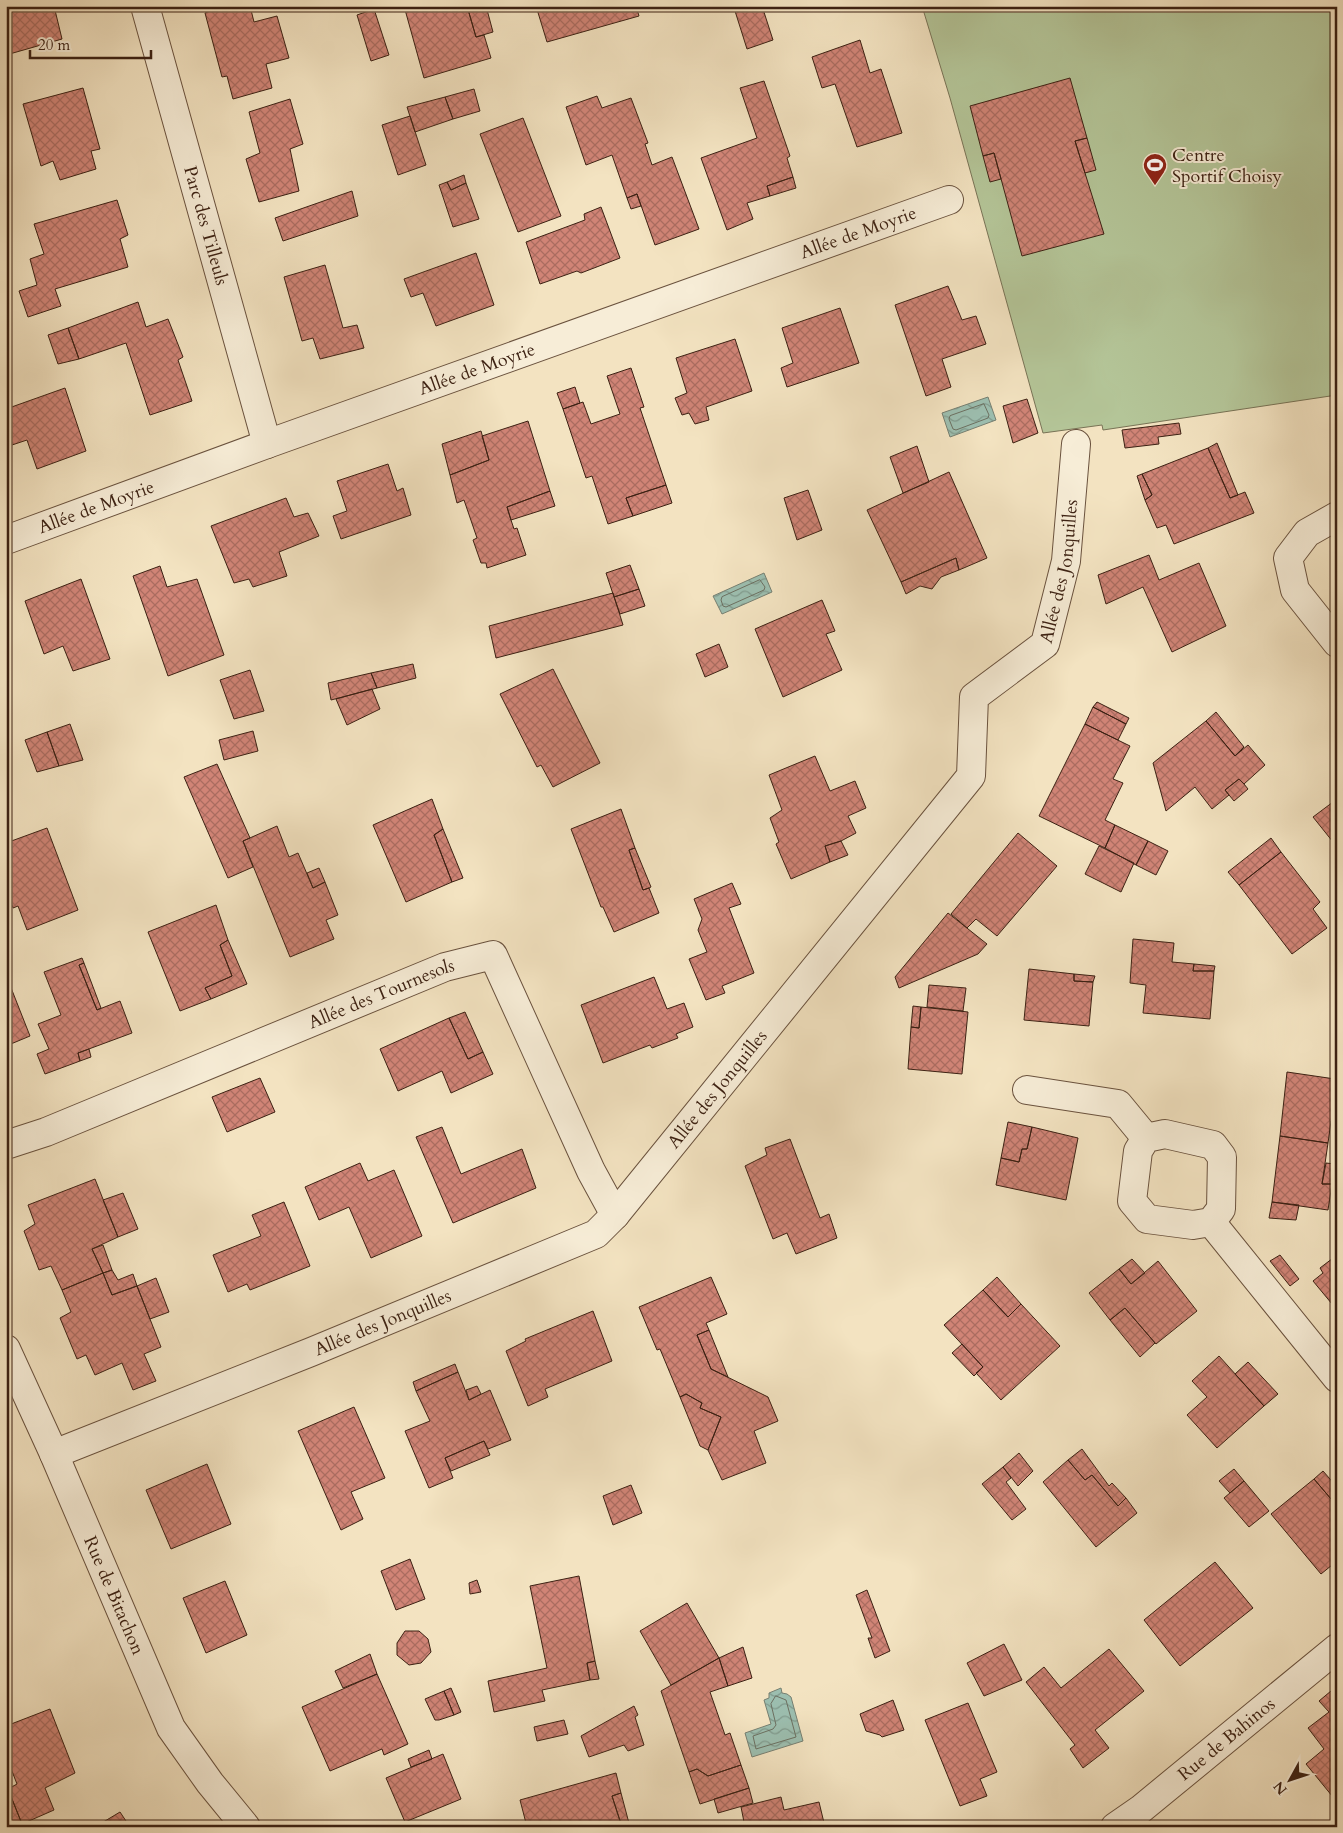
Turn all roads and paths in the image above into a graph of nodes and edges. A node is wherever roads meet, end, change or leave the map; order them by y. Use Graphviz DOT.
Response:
graph roads {
  1 [pos="146,6"];
  2 [pos="949,200"];
  3 [pos="267,444"];
  4 [pos="1076,444"];
  5 [pos="1337,516"];
  6 [pos="6,540"];
  7 [pos="1337,643"];
  8 [pos="1027,1090"];
  9 [pos="1146,1138"];
  10 [pos="6,1145"];
  11 [pos="615,1215"];
  12 [pos="1210,1222"];
  13 [pos="6,1349"];
  14 [pos="1337,1378"];
  15 [pos="54,1454"];
  16 [pos="1337,1648"];
  17 [pos="246,1827"];
  18 [pos="1115,1827"];
  1 -- 3 [label="street, Parc des Tilleuls"];
  2 -- 3 [label="street, Allée de Moyrie"];
  3 -- 6 [label="street, Allée de Moyrie"];
  4 -- 11 [label="street, Allée des Jonquilles"];
  5 -- 7 [label="street"];
  8 -- 9 [label="street"];
  9 -- 12 [label="street"];
  9 -- 12 [label="street"];
  10 -- 11 [label="street, Allée des Tournesols"];
  11 -- 15 [label="street, Allée des Jonquilles"];
  12 -- 14 [label="street"];
  13 -- 15 [label="street, Rue de Bitachon"];
  15 -- 17 [label="street, Rue de Bitachon"];
  16 -- 18 [label="street, Rue de Bahinos"];
}
